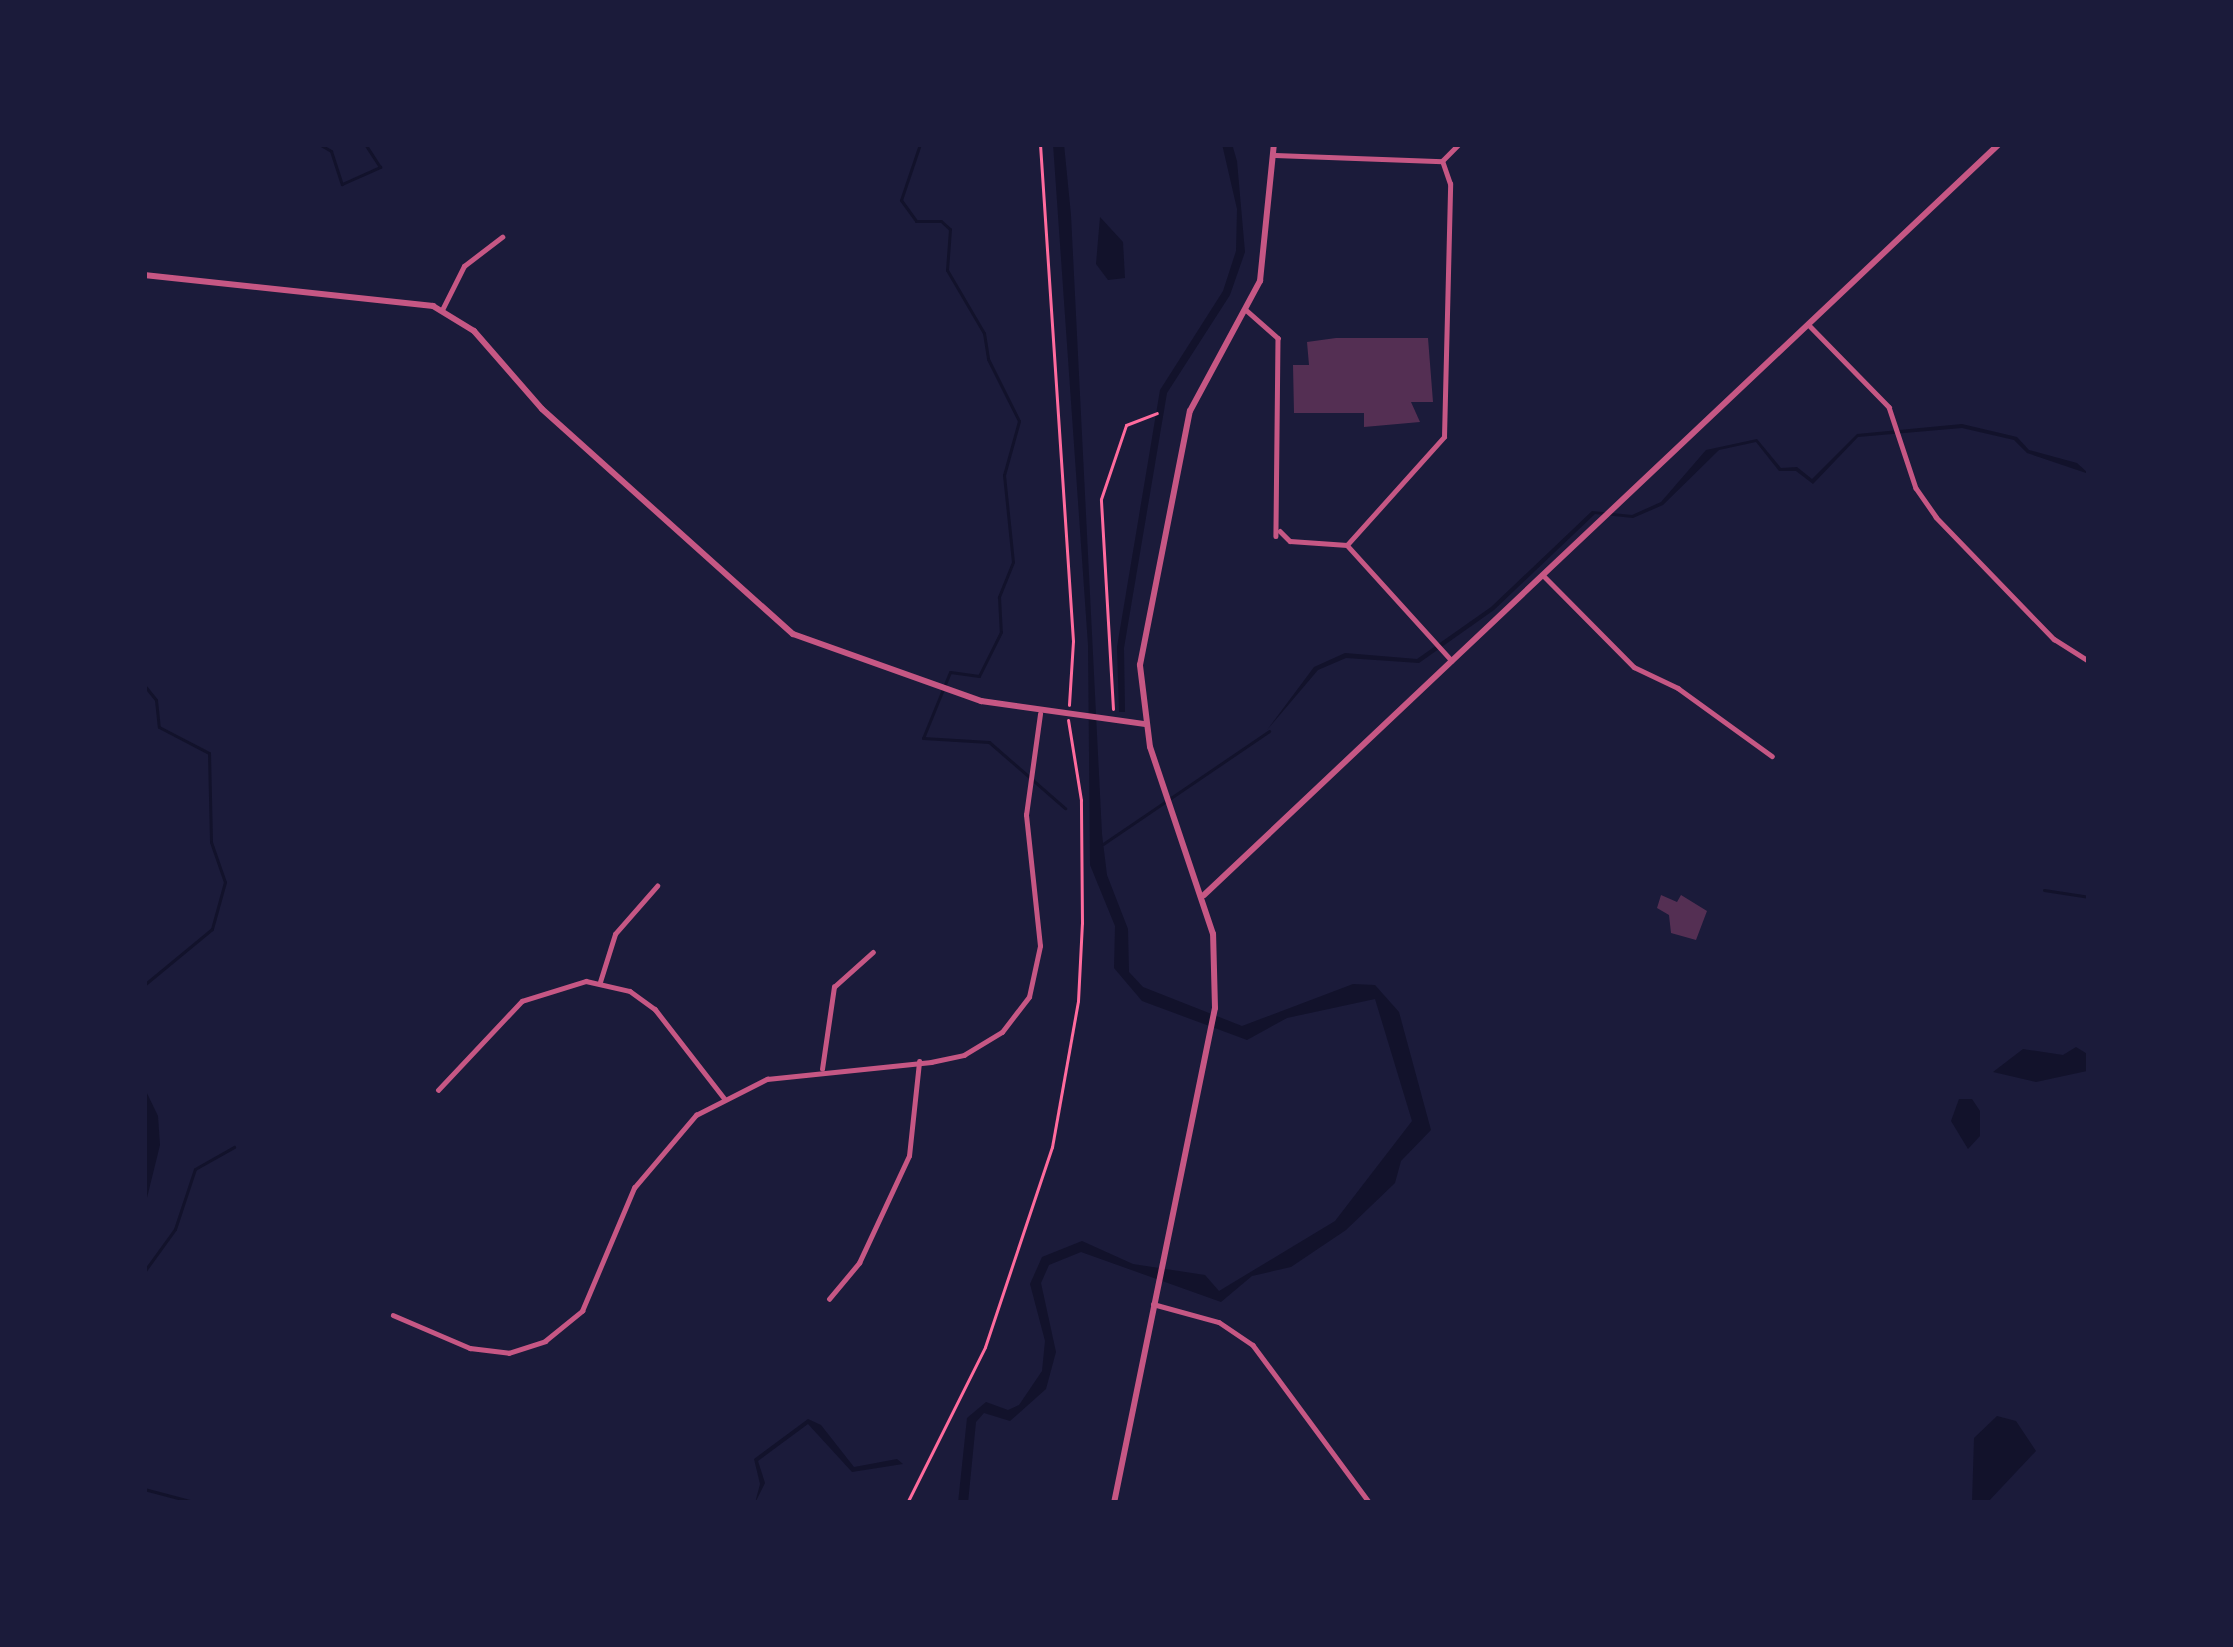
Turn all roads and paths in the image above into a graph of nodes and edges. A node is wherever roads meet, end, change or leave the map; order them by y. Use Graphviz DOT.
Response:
graph roads {
  1 [pos="1040,144"];
  2 [pos="1274,144"];
  3 [pos="1459,144"];
  4 [pos="1999,144"];
  5 [pos="1274,155"];
  6 [pos="1442,161"];
  7 [pos="502,237"];
  8 [pos="144,275"];
  9 [pos="1245,309"];
  10 [pos="442,310"];
  11 [pos="1809,326"];
  12 [pos="1157,413"];
  13 [pos="1347,545"];
  14 [pos="1544,576"];
  15 [pos="1454,662"];
  16 [pos="2089,662"];
  17 [pos="1040,714"];
  18 [pos="1068,718"];
  19 [pos="1117,718"];
  20 [pos="1144,724"];
  21 [pos="1772,756"];
  22 [pos="657,886"];
  23 [pos="1204,895"];
  24 [pos="873,952"];
  25 [pos="600,982"];
  26 [pos="919,1062"];
  27 [pos="822,1069"];
  28 [pos="438,1090"];
  29 [pos="724,1098"];
  30 [pos="829,1299"];
  31 [pos="1152,1304"];
  32 [pos="393,1315"];
  33 [pos="907,1503"];
  34 [pos="1114,1503"];
  35 [pos="1370,1503"];
  1 -- 18 [label="path"];
  2 -- 5 [label="street"];
  3 -- 6 [label="street"];
  4 -- 11 [label="street"];
  5 -- 6 [label="street"];
  5 -- 9 [label="street"];
  6 -- 13 [label="street"];
  7 -- 10 [label="street"];
  8 -- 10 [label="street"];
  9 -- 13 [label="street"];
  9 -- 20 [label="street"];
  10 -- 17 [label="street"];
  11 -- 14 [label="street"];
  11 -- 16 [label="street"];
  12 -- 19 [label="path"];
  13 -- 15 [label="street"];
  14 -- 15 [label="street"];
  14 -- 21 [label="street"];
  15 -- 23 [label="street"];
  17 -- 18 [label="street"];
  17 -- 26 [label="street"];
  18 -- 19 [label="street"];
  18 -- 33 [label="path"];
  19 -- 20 [label="street"];
  20 -- 23 [label="street"];
  22 -- 25 [label="street"];
  23 -- 31 [label="street"];
  24 -- 27 [label="street"];
  25 -- 28 [label="street"];
  25 -- 29 [label="street"];
  26 -- 27 [label="street"];
  26 -- 30 [label="street"];
  27 -- 29 [label="street"];
  29 -- 32 [label="street"];
  31 -- 34 [label="street"];
  31 -- 35 [label="street"];
}
